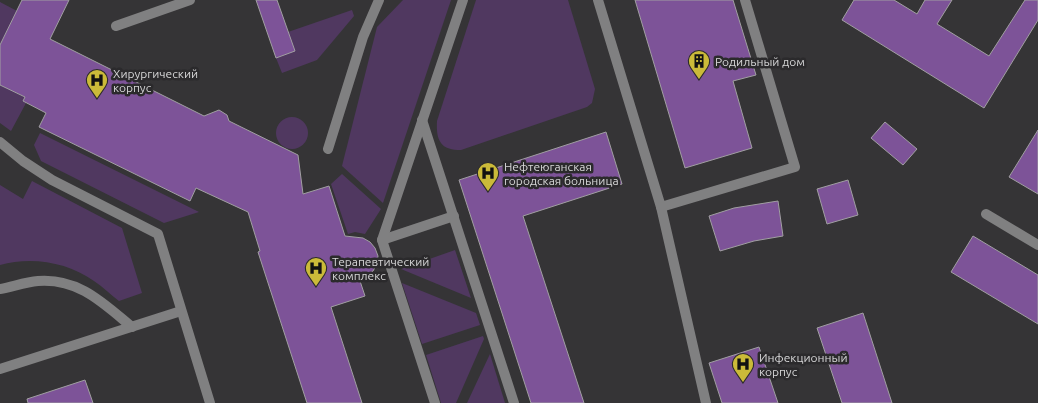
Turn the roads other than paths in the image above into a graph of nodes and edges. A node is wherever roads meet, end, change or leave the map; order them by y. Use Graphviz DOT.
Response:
graph roads {
  1 [pos="190,0"];
  2 [pos="379,0"];
  3 [pos="463,0"];
  4 [pos="598,0"];
  5 [pos="745,0"];
  6 [pos="116,26"];
  7 [pos="422,120"];
  8 [pos="0,142"];
  9 [pos="328,149"];
  10 [pos="661,207"];
  11 [pos="986,214"];
  12 [pos="454,216"];
  13 [pos="382,240"];
  14 [pos="1038,245"];
  15 [pos="0,289"];
  16 [pos="181,311"];
  17 [pos="132,327"];
  18 [pos="0,369"];
  19 [pos="210,403"];
  20 [pos="435,403"];
  21 [pos="514,403"];
  22 [pos="706,403"];
  1 -- 6 [label="lane"];
  2 -- 9 [label="lane"];
  3 -- 7 [label="lane"];
  4 -- 10 [label="lane"];
  5 -- 10 [label="lane"];
  7 -- 12 [label="lane"];
  7 -- 13 [label="lane"];
  8 -- 16 [label="lane"];
  10 -- 22 [label="lane"];
  11 -- 14 [label="lane"];
  12 -- 13 [label="lane"];
  12 -- 21 [label="lane"];
  13 -- 20 [label="lane"];
  15 -- 17 [label="lane"];
  16 -- 17 [label="lane"];
  16 -- 19 [label="lane"];
  17 -- 18 [label="lane"];
}
